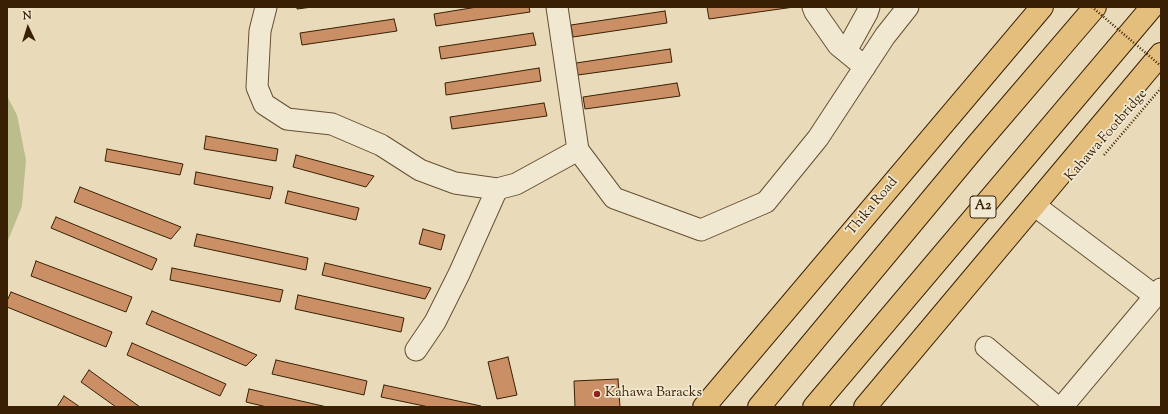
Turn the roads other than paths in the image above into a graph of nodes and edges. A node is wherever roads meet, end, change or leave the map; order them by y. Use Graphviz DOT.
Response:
graph roads {
  1 [pos="266,7"];
  2 [pos="557,7"];
  3 [pos="813,7"];
  4 [pos="869,7"];
  5 [pos="908,7"];
  6 [pos="1042,7"];
  7 [pos="1095,7"];
  8 [pos="1152,7"];
  9 [pos="846,51"];
  10 [pos="1161,54"];
  11 [pos="865,67"];
  12 [pos="578,150"];
  13 [pos="497,189"];
  14 [pos="1034,205"];
  15 [pos="1158,292"];
  16 [pos="986,347"];
  17 [pos="416,350"];
  18 [pos="704,407"];
  19 [pos="759,407"];
  20 [pos="814,407"];
  21 [pos="865,407"];
  22 [pos="1057,407"];
  23 [pos="1062,407"];
  1 -- 13 [label="street"];
  2 -- 12 [label="street"];
  3 -- 9 [label="street"];
  4 -- 9 [label="street"];
  5 -- 11 [label="street"];
  6 -- 18 [label="main road, Thika Road"];
  7 -- 19 [label="main road"];
  8 -- 20 [label="main road, A2"];
  9 -- 11 [label="street"];
  10 -- 14 [label="main road"];
  11 -- 12 [label="street"];
  12 -- 13 [label="street"];
  13 -- 17 [label="street"];
  14 -- 15 [label="street"];
  14 -- 21 [label="main road"];
  15 -- 23 [label="street"];
  16 -- 22 [label="street"];
}
